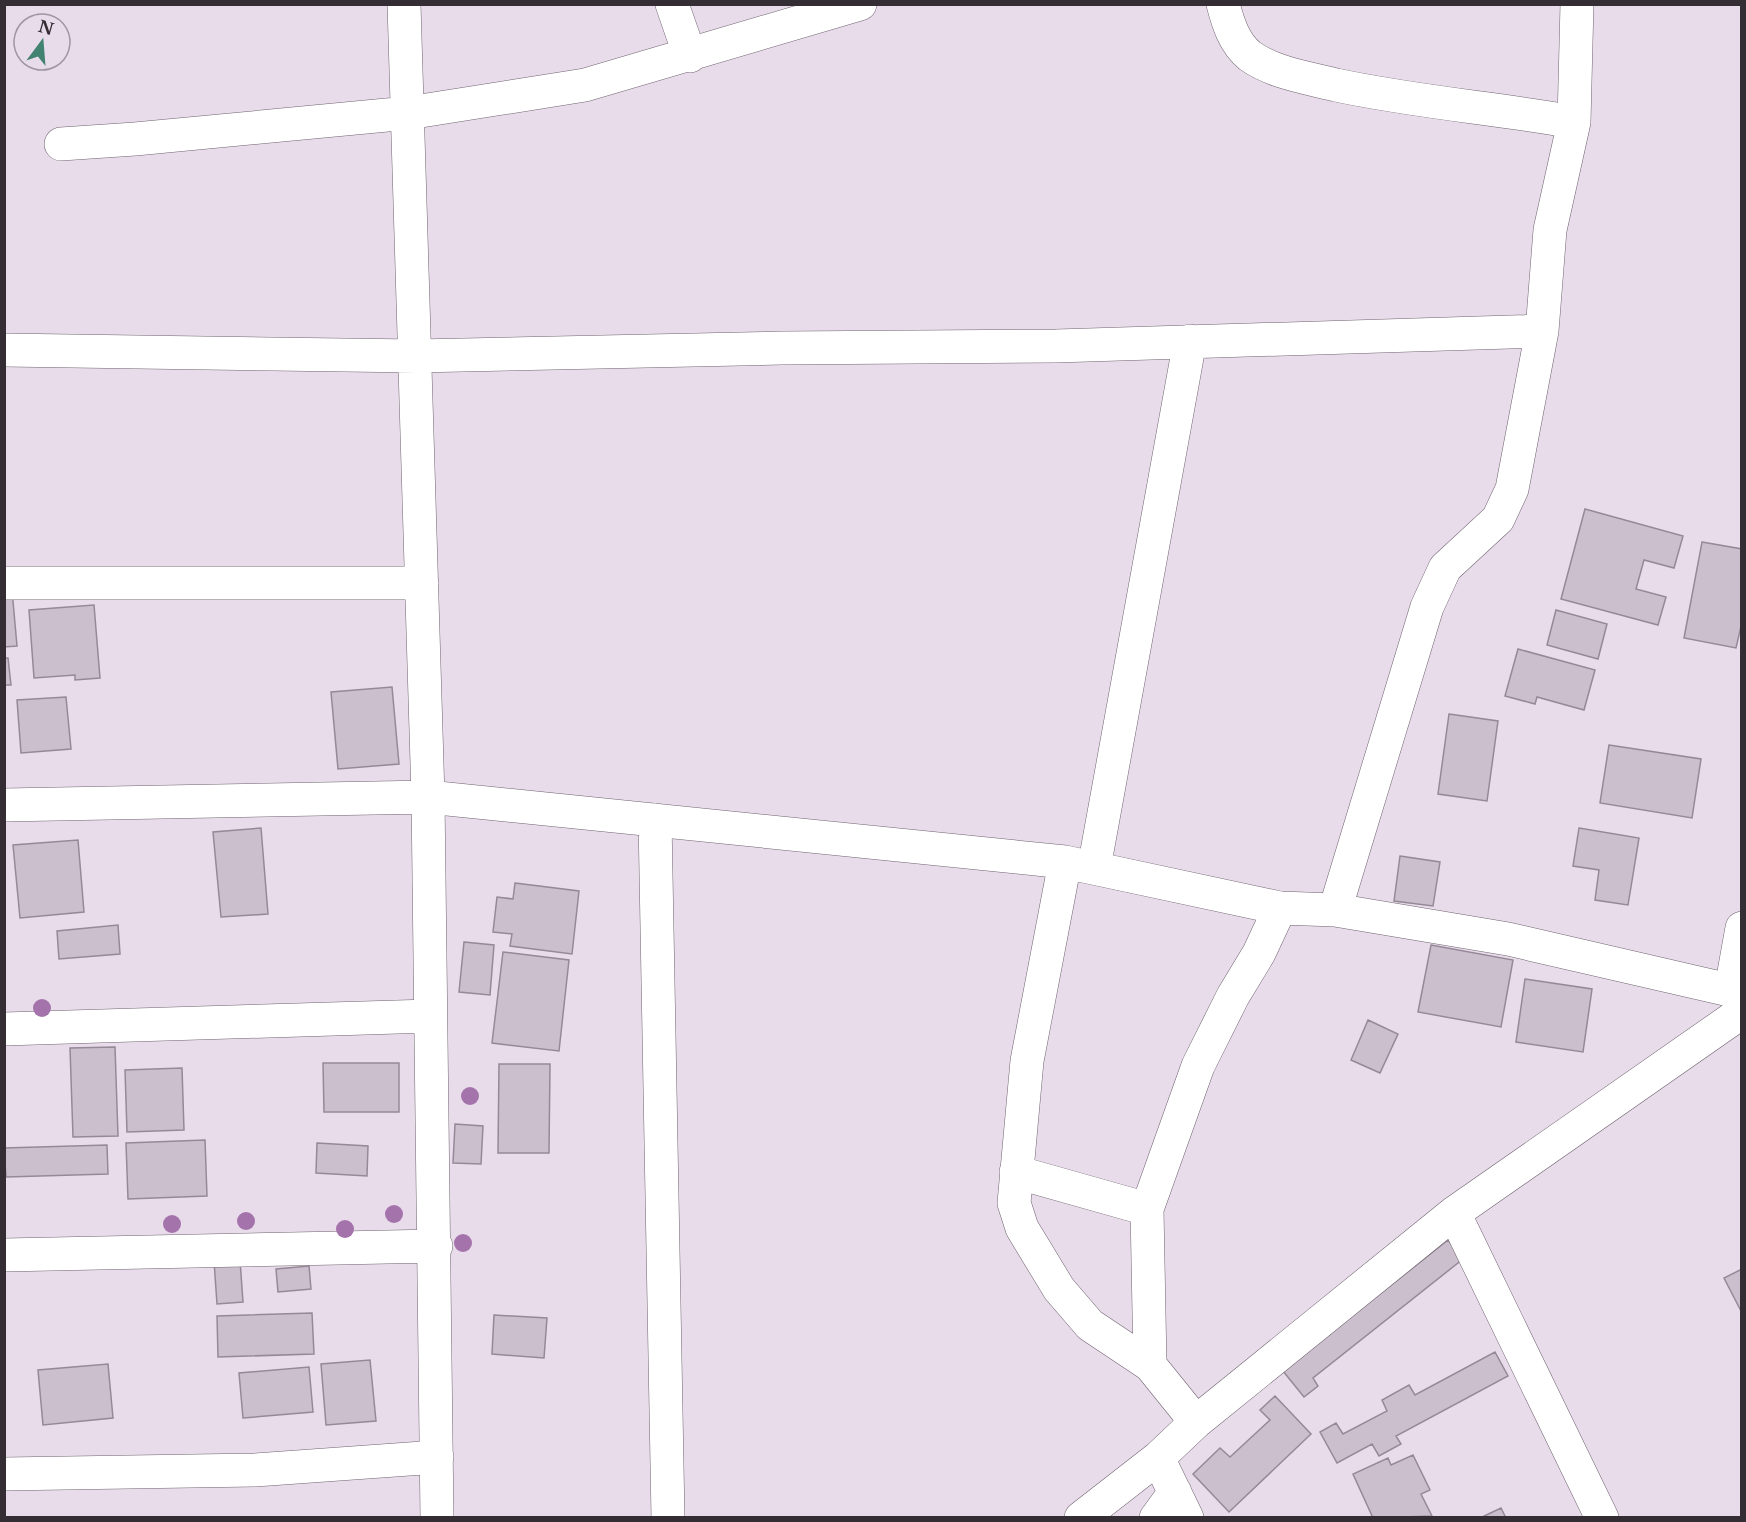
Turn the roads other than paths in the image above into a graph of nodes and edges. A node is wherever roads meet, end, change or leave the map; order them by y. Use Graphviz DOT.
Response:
graph roads {
  1 [pos="404,4"];
  2 [pos="672,4"];
  3 [pos="860,4"];
  4 [pos="1223,4"];
  5 [pos="1577,4"];
  6 [pos="690,56"];
  7 [pos="408,113"];
  8 [pos="1574,122"];
  9 [pos="60,144"];
  10 [pos="1542,331"];
  11 [pos="1190,340"];
  12 [pos="4,350"];
  13 [pos="416,356"];
  14 [pos="4,583"];
  15 [pos="422,583"];
  16 [pos="428,797"];
  17 [pos="4,805"];
  18 [pos="655,820"];
  19 [pos="1079,865"];
  20 [pos="1280,908"];
  21 [pos="1335,910"];
  22 [pos="1742,928"];
  23 [pos="1738,998"];
  24 [pos="430,1016"];
  25 [pos="4,1029"];
  26 [pos="1016,1172"];
  27 [pos="1147,1209"];
  28 [pos="1454,1213"];
  29 [pos="436,1246"];
  30 [pos="4,1255"];
  31 [pos="1150,1365"];
  32 [pos="1196,1422"];
  33 [pos="437,1457"];
  34 [pos="1158,1458"];
  35 [pos="4,1474"];
  36 [pos="1181,1505"];
  37 [pos="437,1518"];
  38 [pos="668,1518"];
  39 [pos="1081,1518"];
  40 [pos="1156,1518"];
  41 [pos="1602,1518"];
  1 -- 7 [label="street"];
  2 -- 6 [label="street"];
  3 -- 6 [label="street"];
  4 -- 8 [label="street"];
  5 -- 8 [label="street"];
  6 -- 7 [label="street"];
  7 -- 9 [label="street"];
  7 -- 13 [label="street"];
  8 -- 10 [label="street"];
  10 -- 11 [label="street"];
  10 -- 21 [label="street"];
  11 -- 13 [label="street"];
  11 -- 19 [label="street"];
  12 -- 13 [label="street"];
  13 -- 15 [label="street"];
  14 -- 15 [label="street"];
  15 -- 16 [label="street"];
  16 -- 17 [label="street"];
  16 -- 18 [label="street"];
  16 -- 24 [label="street"];
  18 -- 19 [label="street"];
  18 -- 38 [label="street"];
  19 -- 20 [label="street"];
  19 -- 26 [label="street"];
  20 -- 21 [label="street"];
  20 -- 27 [label="street"];
  21 -- 23 [label="street"];
  22 -- 23 [label="street"];
  23 -- 28 [label="street"];
  24 -- 25 [label="street"];
  24 -- 29 [label="street"];
  26 -- 27 [label="street"];
  26 -- 31 [label="street"];
  27 -- 31 [label="street"];
  28 -- 32 [label="street"];
  28 -- 41 [label="street"];
  29 -- 30 [label="street"];
  29 -- 33 [label="street"];
  31 -- 32 [label="street"];
  32 -- 34 [label="street"];
  33 -- 35 [label="street"];
  33 -- 37 [label="street"];
  34 -- 36 [label="street"];
  34 -- 39 [label="street"];
  36 -- 40 [label="street"];
}
